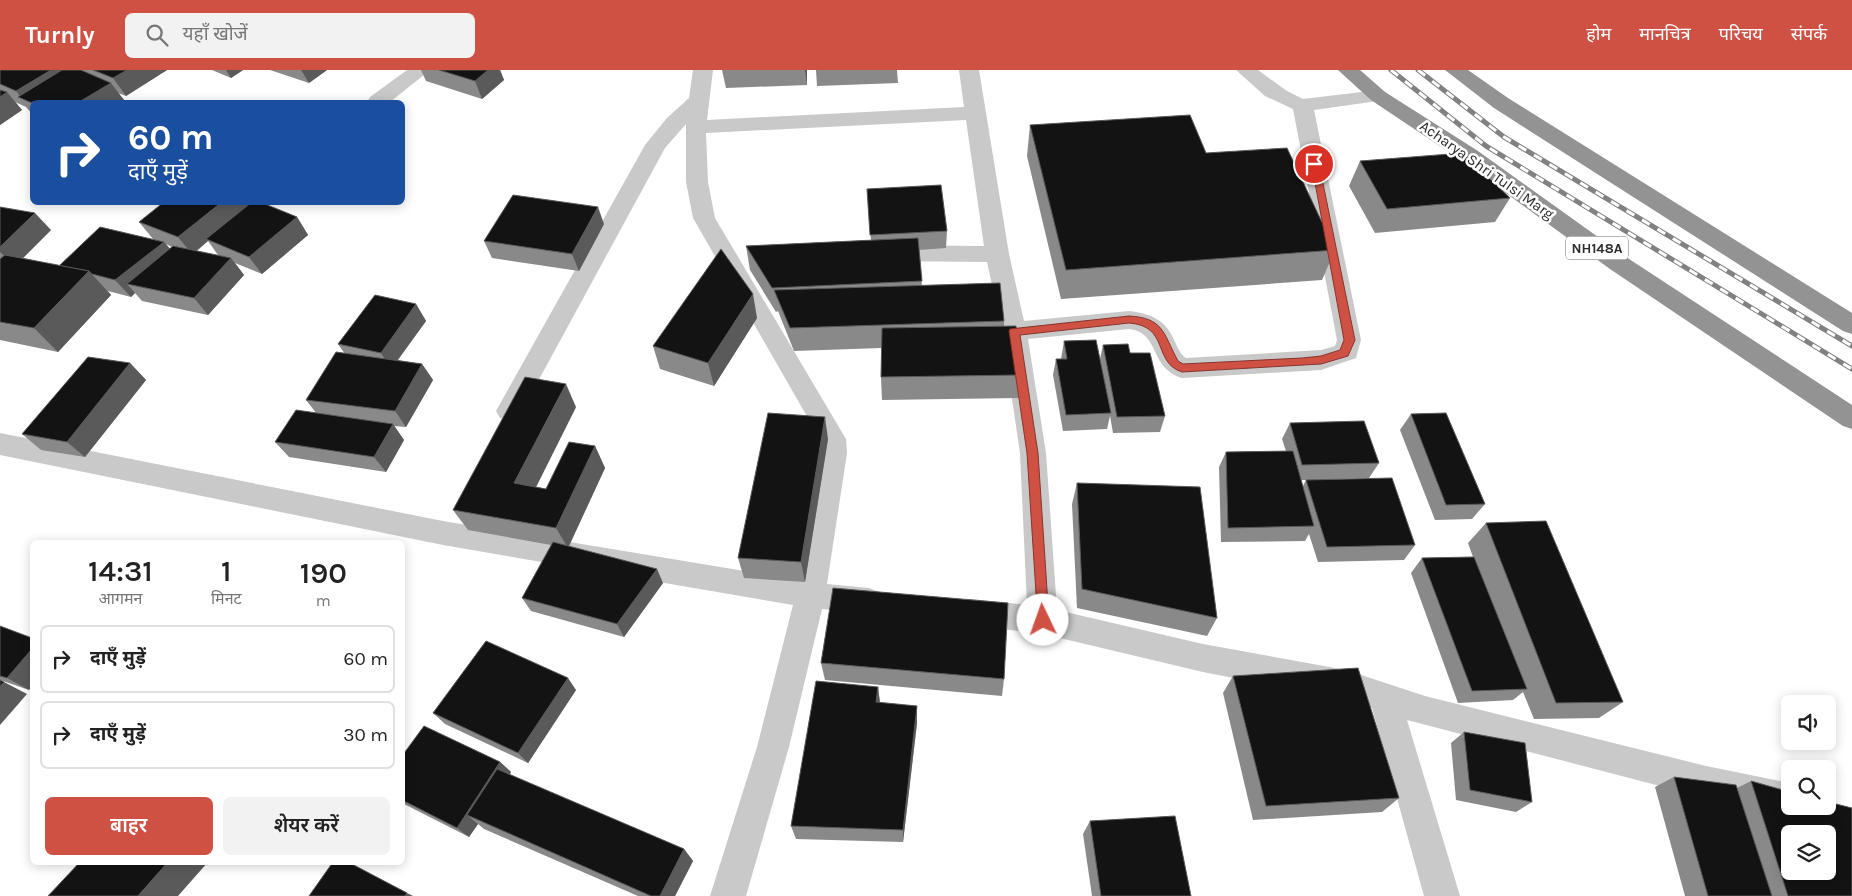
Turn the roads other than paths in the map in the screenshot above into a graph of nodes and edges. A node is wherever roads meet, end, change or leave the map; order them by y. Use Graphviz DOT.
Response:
graph roads {
  1 [pos="420,70"];
  2 [pos="702,70"];
  3 [pos="969,70"];
  4 [pos="1246,70"];
  5 [pos="1348,70"];
  6 [pos="1455,70"];
  7 [pos="1378,96"];
  8 [pos="380,100"];
  9 [pos="698,100"];
  10 [pos="1303,105"];
  11 [pos="976,113"];
  12 [pos="696,127"];
  13 [pos="860,253"];
  14 [pos="997,254"];
  15 [pos="1852,325"];
  16 [pos="1014,331"];
  17 [pos="1852,419"];
  18 [pos="499,430"];
  19 [pos="0,444"];
  20 [pos="810,595"];
  21 [pos="897,604"];
  22 [pos="946,610"];
  23 [pos="1043,620"];
  24 [pos="1385,699"];
  25 [pos="1781,798"];
  26 [pos="728,896"];
  27 [pos="1442,896"];
  1 -- 8 [label="street"];
  2 -- 9 [label="street"];
  3 -- 11 [label="street"];
  4 -- 10 [label="street"];
  5 -- 7 [label="highway, Acharya Shri Tulsi Marg / NH148A"];
  6 -- 15 [label="highway"];
  7 -- 10 [label="street"];
  7 -- 17 [label="highway, Acharya Shri Tulsi Marg / NH148A"];
  9 -- 12 [label="street"];
  9 -- 18 [label="street"];
  10 -- 16 [label="street"];
  11 -- 12 [label="street"];
  11 -- 14 [label="street"];
  12 -- 20 [label="street"];
  13 -- 14 [label="street"];
  14 -- 16 [label="street"];
  16 -- 23 [label="street"];
  19 -- 20 [label="street"];
  20 -- 21 [label="street"];
  20 -- 26 [label="street"];
  22 -- 23 [label="street"];
  23 -- 24 [label="street"];
  24 -- 25 [label="street"];
  24 -- 27 [label="street"];
}
